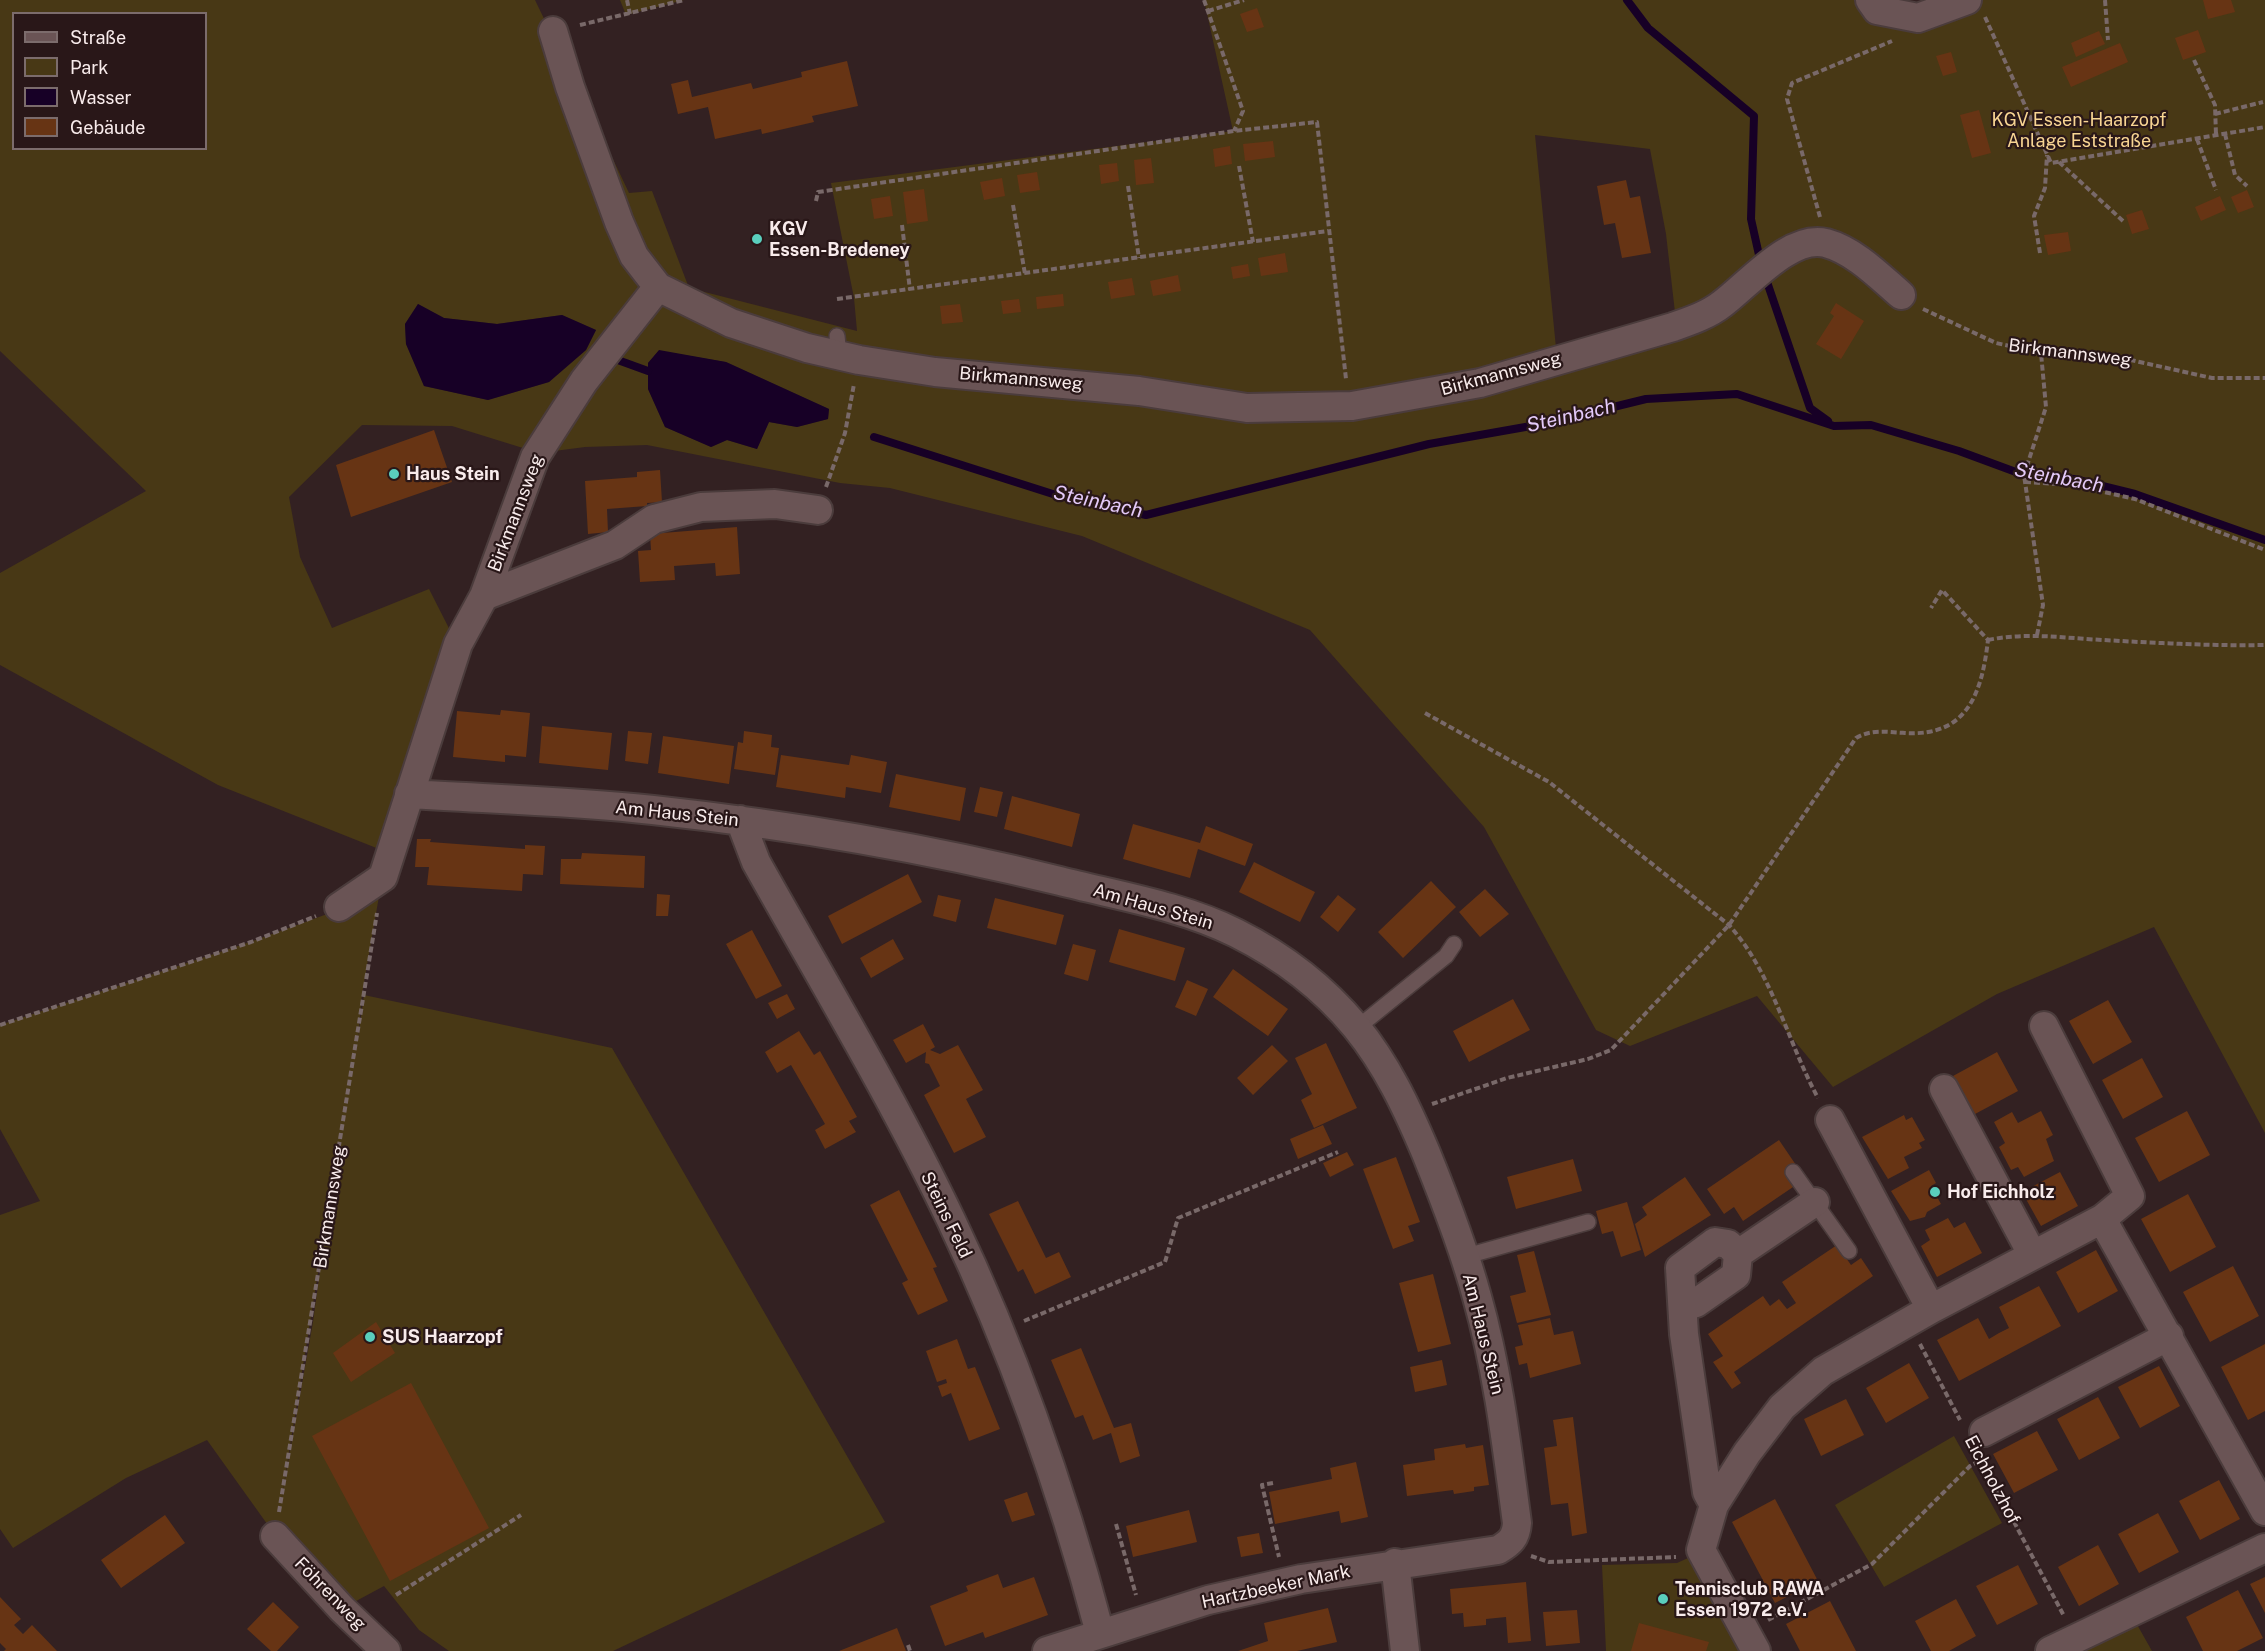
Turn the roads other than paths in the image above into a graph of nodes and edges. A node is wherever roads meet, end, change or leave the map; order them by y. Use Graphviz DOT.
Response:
graph roads {
  1 [pos="1870,0"];
  2 [pos="1975,8"];
  3 [pos="553,31"];
  4 [pos="658,287"];
  5 [pos="1901,295"];
  6 [pos="818,510"];
  7 [pos="484,596"];
  8 [pos="409,794"];
  9 [pos="740,820"];
  10 [pos="339,908"];
  11 [pos="1454,944"];
  12 [pos="2044,1026"];
  13 [pos="1357,1028"];
  14 [pos="1944,1089"];
  15 [pos="1830,1120"];
  16 [pos="1794,1172"];
  17 [pos="1815,1202"];
  18 [pos="2102,1219"];
  19 [pos="1588,1222"];
  20 [pos="1849,1251"];
  21 [pos="1738,1254"];
  22 [pos="2032,1254"];
  23 [pos="1463,1257"];
  24 [pos="1683,1306"];
  25 [pos="1919,1316"];
  26 [pos="2169,1336"];
  27 [pos="1977,1443"];
  28 [pos="1714,1505"];
  29 [pos="2265,1511"];
  30 [pos="275,1536"];
  31 [pos="1509,1544"];
  32 [pos="2265,1548"];
  33 [pos="1395,1563"];
  34 [pos="1100,1633"];
  35 [pos="1751,1641"];
  36 [pos="386,1651"];
  37 [pos="1047,1651"];
  38 [pos="1405,1651"];
  39 [pos="2050,1651"];
  1 -- 2 [label="street"];
  3 -- 4 [label="street, Birkmannsweg"];
  4 -- 5 [label="street, Birkmannsweg"];
  4 -- 7 [label="street, Birkmannsweg"];
  6 -- 7 [label="street, Birkmannsweg"];
  7 -- 8 [label="street, Birkmannsweg"];
  8 -- 9 [label="street, Am Haus Stein"];
  8 -- 10 [label="street, Birkmannsweg"];
  9 -- 13 [label="street, Am Haus Stein"];
  9 -- 34 [label="street, Steins Feld"];
  11 -- 13 [label="lane"];
  12 -- 18 [label="street"];
  13 -- 23 [label="street, Am Haus Stein"];
  14 -- 22 [label="street"];
  15 -- 25 [label="street"];
  16 -- 17 [label="lane"];
  17 -- 20 [label="lane"];
  17 -- 21 [label="street"];
  18 -- 22 [label="street"];
  18 -- 26 [label="street"];
  19 -- 23 [label="lane"];
  21 -- 24 [label="street"];
  21 -- 24 [label="street"];
  22 -- 25 [label="street"];
  23 -- 31 [label="street, Am Haus Stein"];
  24 -- 28 [label="street"];
  25 -- 28 [label="street"];
  26 -- 27 [label="street, Eichholzhof"];
  26 -- 29 [label="street"];
  28 -- 35 [label="street"];
  30 -- 36 [label="street, Föhrenweg"];
  31 -- 33 [label="street, Hartzbeeker Mark"];
  32 -- 39 [label="street"];
  33 -- 34 [label="street, Hartzbeeker Mark"];
  33 -- 38 [label="street"];
  34 -- 37 [label="street, Hartzbeeker Mark"];
}
